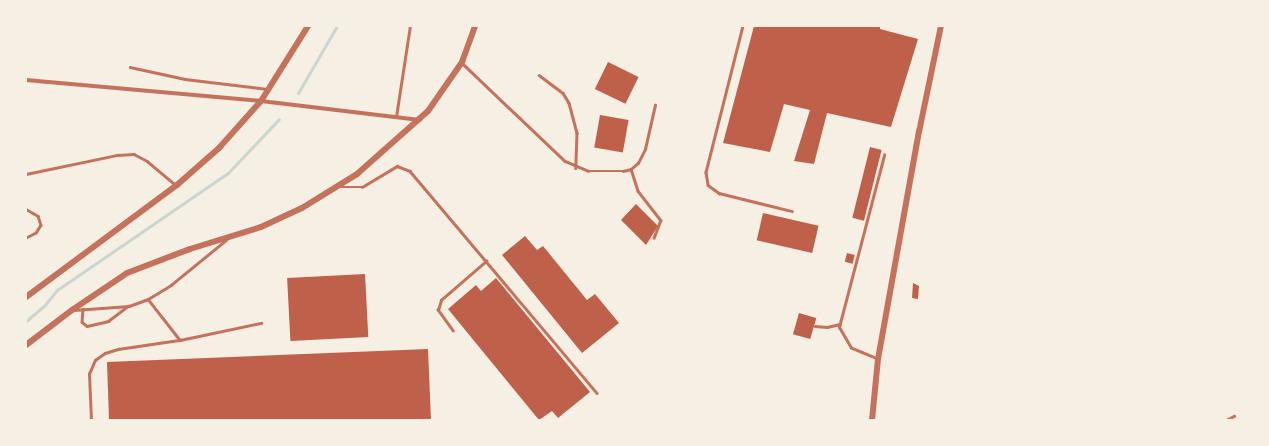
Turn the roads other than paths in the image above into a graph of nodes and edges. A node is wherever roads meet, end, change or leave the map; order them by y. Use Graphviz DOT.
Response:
graph roads {
  1 [pos="308,26"];
  2 [pos="410,26"];
  3 [pos="474,26"];
  4 [pos="743,26"];
  5 [pos="941,26"];
  6 [pos="462,62"];
  7 [pos="130,67"];
  8 [pos="539,75"];
  9 [pos="26,80"];
  10 [pos="268,89"];
  11 [pos="261,101"];
  12 [pos="655,105"];
  13 [pos="396,117"];
  14 [pos="420,120"];
  15 [pos="884,155"];
  16 [pos="576,168"];
  17 [pos="631,169"];
  18 [pos="26,174"];
  19 [pos="177,186"];
  20 [pos="339,187"];
  21 [pos="26,209"];
  22 [pos="792,211"];
  23 [pos="231,236"];
  24 [pos="26,238"];
  25 [pos="654,238"];
  26 [pos="486,261"];
  27 [pos="26,296"];
  28 [pos="148,299"];
  29 [pos="129,306"];
  30 [pos="82,309"];
  31 [pos="72,310"];
  32 [pos="262,323"];
  33 [pos="840,324"];
  34 [pos="815,326"];
  35 [pos="453,331"];
  36 [pos="180,340"];
  37 [pos="26,345"];
  38 [pos="878,359"];
  39 [pos="597,393"];
  40 [pos="1234,416"];
  41 [pos="91,420"];
  42 [pos="872,420"];
  43 [pos="1226,420"];
  1 -- 10 [label="street"];
  2 -- 13 [label="lane"];
  3 -- 6 [label="street"];
  4 -- 22 [label="lane"];
  5 -- 38 [label="street"];
  6 -- 14 [label="street"];
  6 -- 16 [label="lane"];
  7 -- 10 [label="lane"];
  8 -- 16 [label="lane"];
  9 -- 11 [label="street"];
  10 -- 11 [label="street"];
  11 -- 13 [label="street"];
  11 -- 19 [label="street"];
  12 -- 17 [label="lane"];
  13 -- 14 [label="street"];
  14 -- 20 [label="street"];
  15 -- 33 [label="lane"];
  16 -- 17 [label="lane"];
  17 -- 25 [label="lane"];
  18 -- 19 [label="lane"];
  19 -- 27 [label="street"];
  20 -- 23 [label="street"];
  20 -- 26 [label="lane"];
  21 -- 24 [label="lane"];
  23 -- 28 [label="lane"];
  23 -- 31 [label="street"];
  26 -- 35 [label="lane"];
  26 -- 39 [label="lane"];
  28 -- 29 [label="lane"];
  28 -- 36 [label="lane"];
  29 -- 30 [label="lane"];
  29 -- 30 [label="lane"];
  30 -- 31 [label="lane"];
  31 -- 37 [label="street"];
  32 -- 36 [label="lane"];
  33 -- 34 [label="lane"];
  33 -- 38 [label="lane"];
  36 -- 41 [label="lane"];
  38 -- 42 [label="street"];
  40 -- 43 [label="lane"];
}
